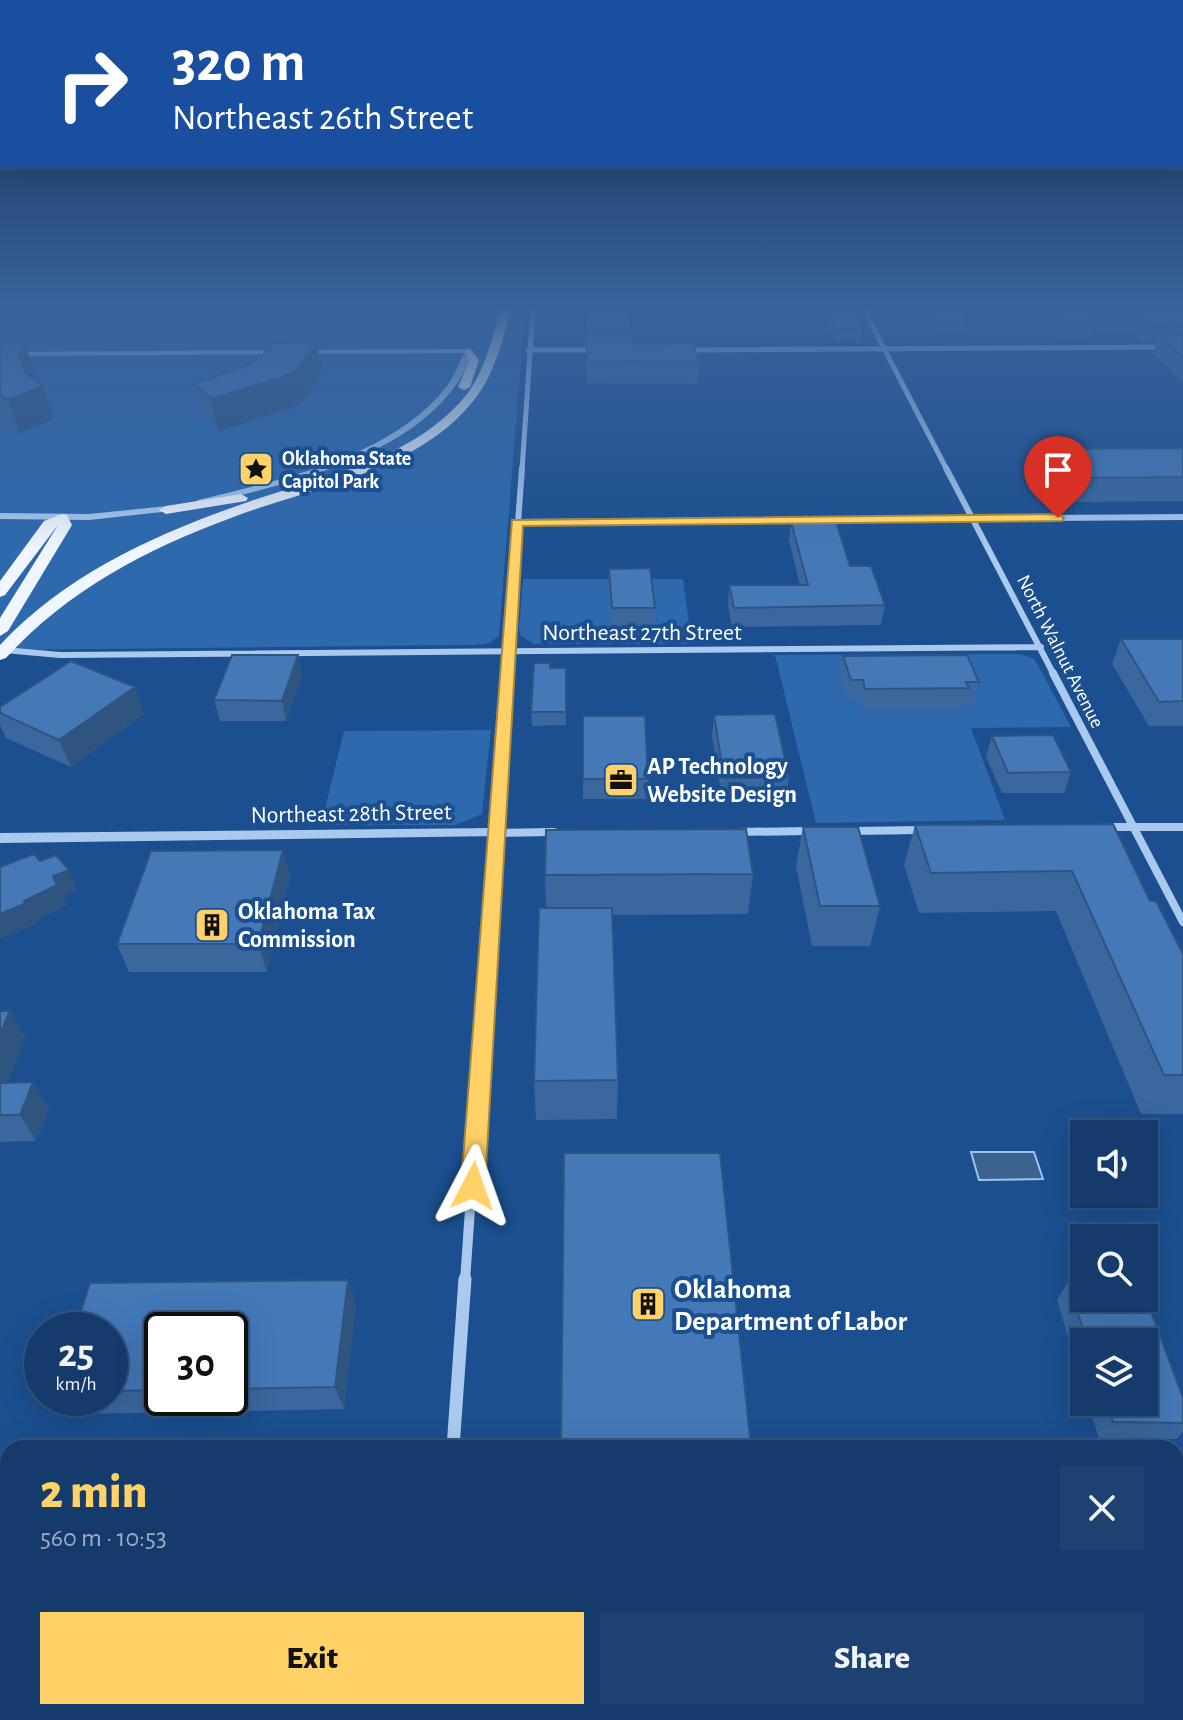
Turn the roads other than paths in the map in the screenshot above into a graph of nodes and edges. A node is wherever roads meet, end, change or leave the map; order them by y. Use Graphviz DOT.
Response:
graph roads {
  1 [pos="448,390"];
  2 [pos="460,390"];
  3 [pos="473,390"];
  4 [pos="525,390"];
  5 [pos="907,390"];
  6 [pos="450,417"];
  7 [pos="362,468"];
  8 [pos="166,510"];
  9 [pos="0,516"];
  10 [pos="1183,517"];
  11 [pos="62,518"];
  12 [pos="974,519"];
  13 [pos="517,522"];
  14 [pos="0,592"];
  15 [pos="0,631"];
  16 [pos="1041,647"];
  17 [pos="507,651"];
  18 [pos="2,653"];
  19 [pos="1101,827"];
  20 [pos="1132,827"];
  21 [pos="1183,827"];
  22 [pos="933,830"];
  23 [pos="821,831"];
  24 [pos="835,831"];
  25 [pos="560,832"];
  26 [pos="723,832"];
  27 [pos="494,833"];
  28 [pos="0,838"];
  29 [pos="1183,922"];
  30 [pos="454,1440"];
  1 -- 8 [label="street"];
  2 -- 6 [label="main road"];
  3 -- 6 [label="main road"];
  4 -- 13 [label="street"];
  5 -- 12 [label="street, North Walnut Avenue"];
  6 -- 7 [label="main road"];
  7 -- 8 [label="main road"];
  7 -- 18 [label="main road"];
  8 -- 11 [label="street"];
  9 -- 11 [label="street"];
  10 -- 12 [label="street"];
  11 -- 14 [label="main road"];
  11 -- 15 [label="main road"];
  12 -- 13 [label="street"];
  12 -- 16 [label="street, North Walnut Avenue"];
  13 -- 17 [label="street"];
  16 -- 17 [label="street, Northeast 27th Street"];
  16 -- 20 [label="street, North Walnut Avenue"];
  17 -- 18 [label="street, Northeast 27th Street"];
  17 -- 27 [label="street"];
  19 -- 20 [label="street"];
  20 -- 21 [label="street"];
  20 -- 29 [label="street, North Walnut Avenue"];
  22 -- 24 [label="street"];
  23 -- 26 [label="street"];
  25 -- 27 [label="street, Northeast 28th Street"];
  27 -- 28 [label="street, Northeast 28th Street"];
  27 -- 30 [label="street"];
}
